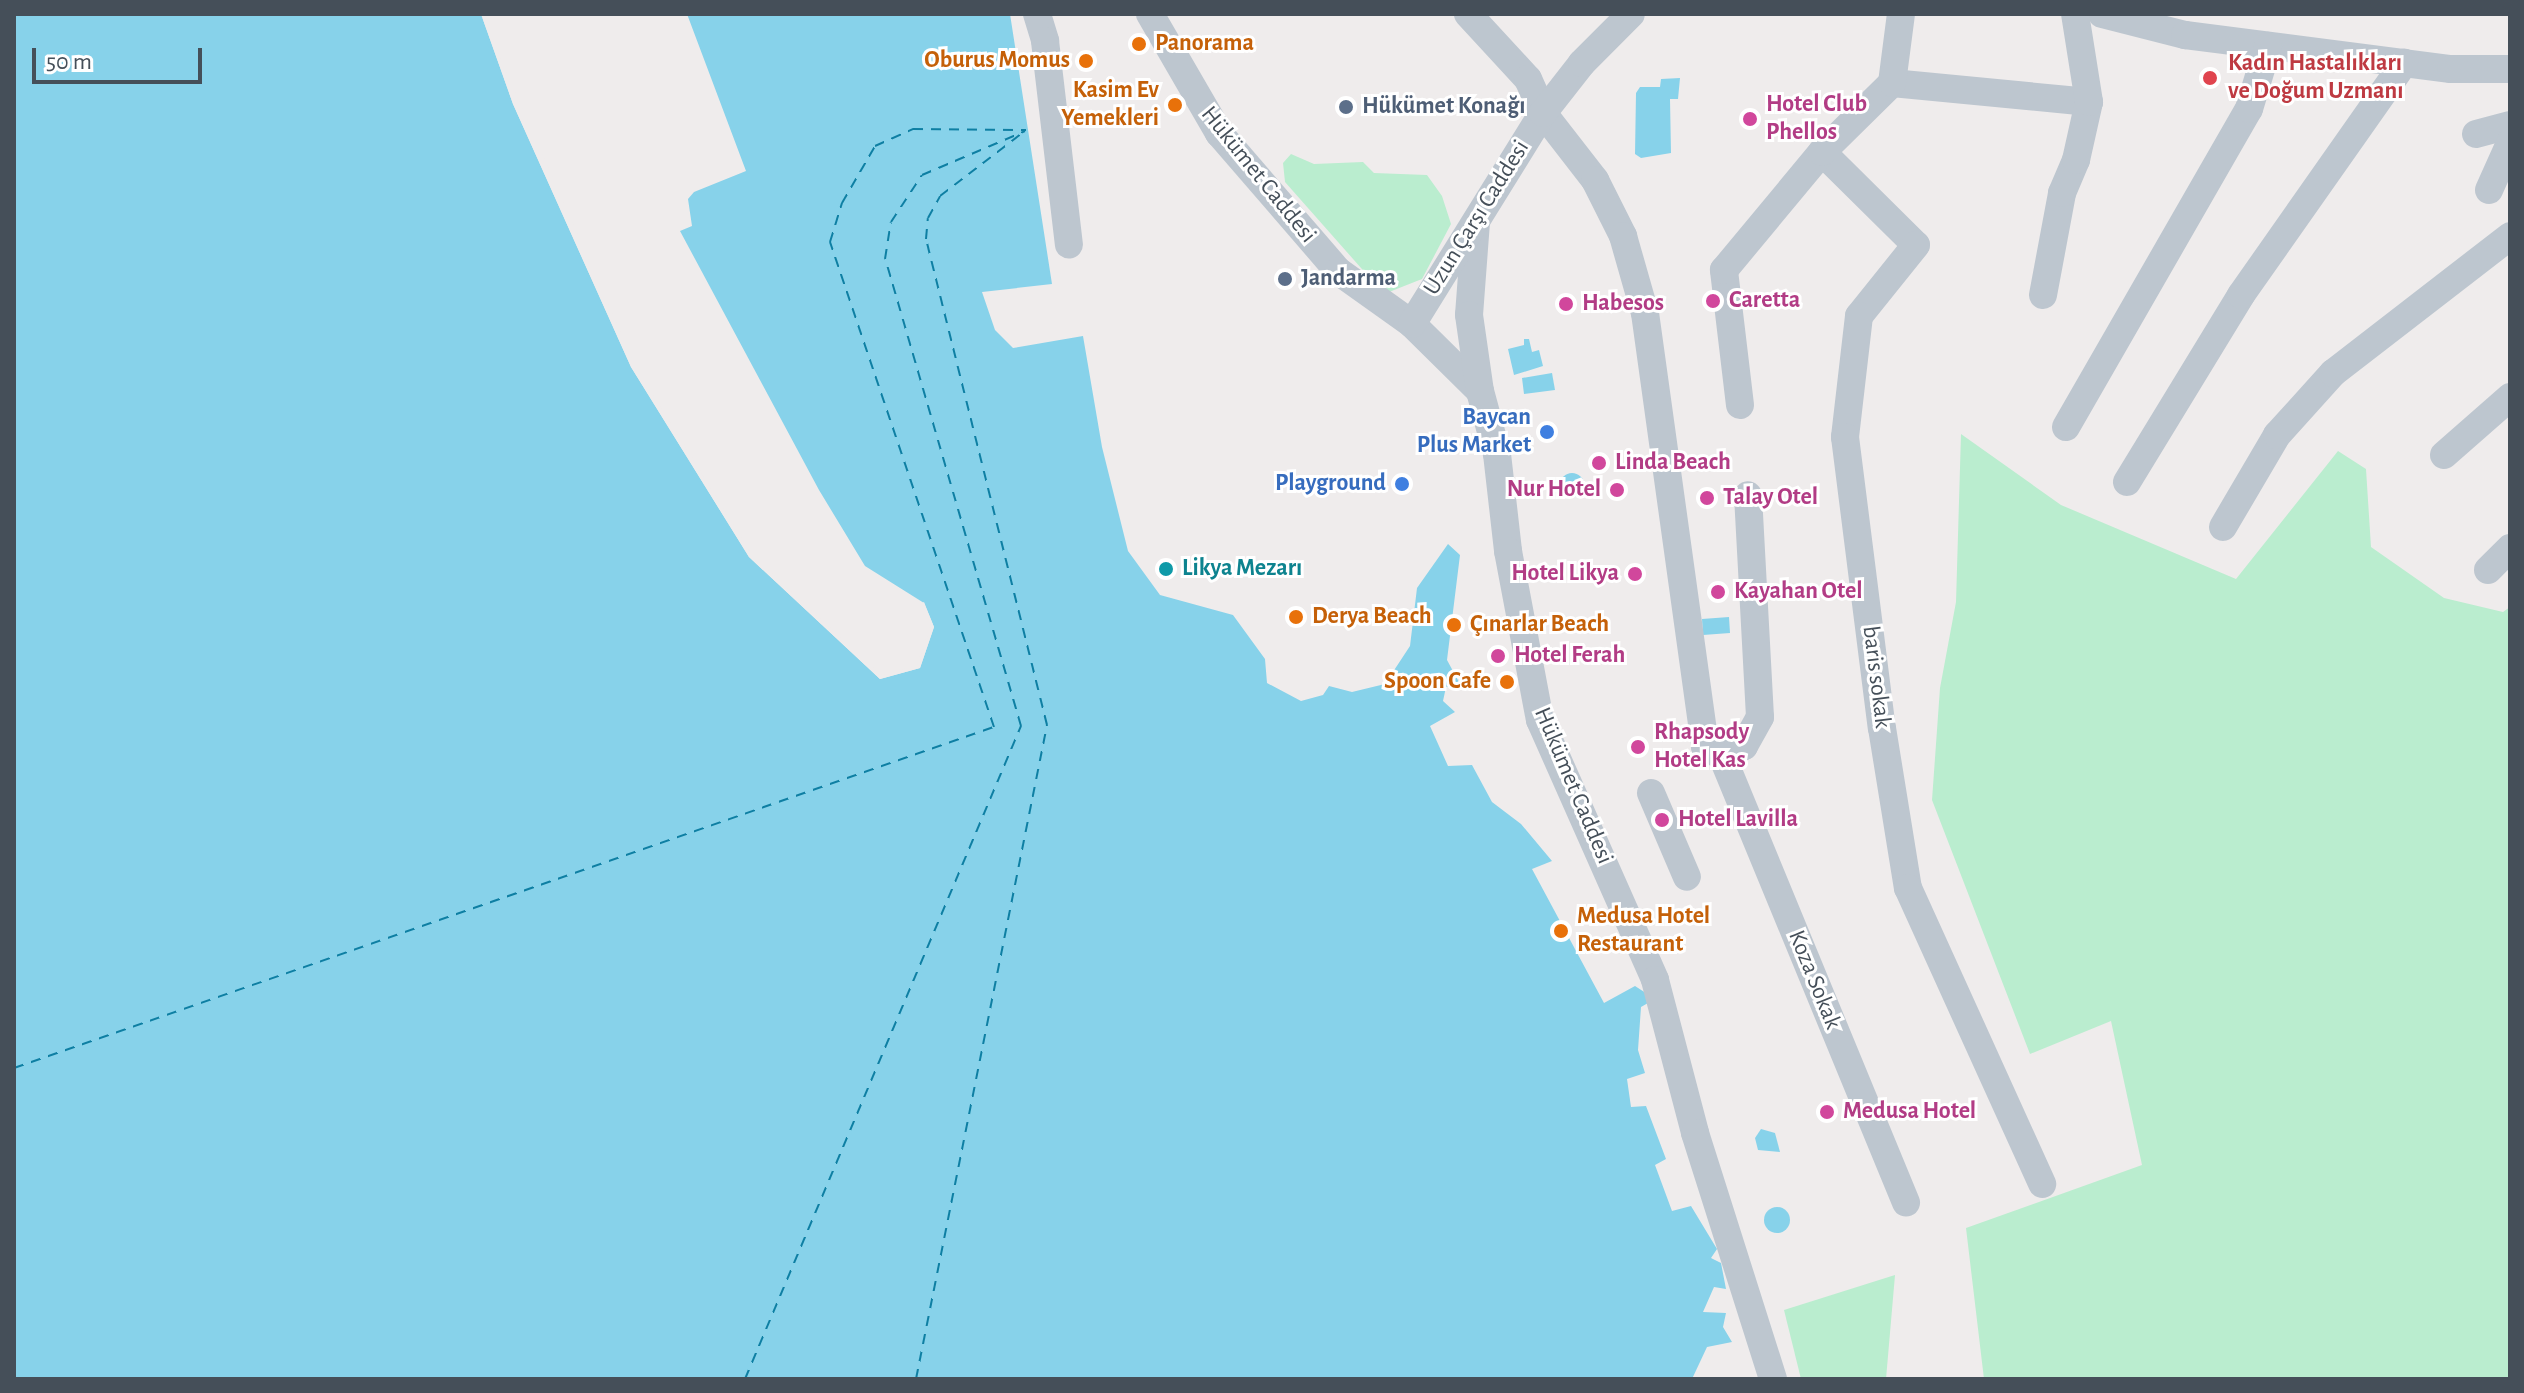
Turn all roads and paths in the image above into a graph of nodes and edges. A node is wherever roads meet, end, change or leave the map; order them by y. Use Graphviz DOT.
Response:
graph roads {
  1 [pos="1037,14"];
  2 [pos="1150,14"];
  3 [pos="1468,14"];
  4 [pos="1631,14"];
  5 [pos="1901,14"];
  6 [pos="2075,14"];
  7 [pos="2102,14"];
  8 [pos="2268,46"];
  9 [pos="2404,63"];
  10 [pos="2510,69"];
  11 [pos="1892,83"];
  12 [pos="2089,102"];
  13 [pos="1543,113"];
  14 [pos="2510,125"];
  15 [pos="2476,134"];
  16 [pos="2510,143"];
  17 [pos="1822,152"];
  18 [pos="2489,190"];
  19 [pos="1476,214"];
  20 [pos="2510,236"];
  21 [pos="1069,245"];
  22 [pos="2510,262"];
  23 [pos="2472,265"];
  24 [pos="2043,295"];
  25 [pos="1412,324"];
  26 [pos="1480,391"];
  27 [pos="2510,397"];
  28 [pos="1740,405"];
  29 [pos="2066,427"];
  30 [pos="2444,455"];
  31 [pos="2127,482"];
  32 [pos="1748,495"];
  33 [pos="2223,527"];
  34 [pos="2510,548"];
  35 [pos="2488,570"];
  36 [pos="1722,756"];
  37 [pos="1651,793"];
  38 [pos="1687,877"];
  39 [pos="2042,1184"];
  40 [pos="1906,1203"];
  41 [pos="1773,1379"];
  1 -- 21 [label="street"];
  2 -- 25 [label="street, Hükümet Caddesi"];
  3 -- 13 [label="street"];
  4 -- 13 [label="street, Uzun Çarşı Caddesi"];
  5 -- 11 [label="street"];
  6 -- 12 [label="street"];
  7 -- 8 [label="street"];
  8 -- 9 [label="street"];
  8 -- 29 [label="street"];
  9 -- 10 [label="street"];
  9 -- 31 [label="street"];
  11 -- 12 [label="street"];
  11 -- 17 [label="street"];
  12 -- 24 [label="street"];
  13 -- 19 [label="street, Uzun Çarşı Caddesi"];
  13 -- 36 [label="street, Koza Sokak"];
  14 -- 15 [label="street"];
  16 -- 18 [label="street"];
  17 -- 28 [label="street"];
  17 -- 39 [label="street, baris sokak"];
  19 -- 25 [label="street, Uzun Çarşı Caddesi"];
  19 -- 26 [label="street"];
  20 -- 23 [label="street"];
  22 -- 23 [label="street"];
  23 -- 33 [label="street"];
  25 -- 26 [label="street, Hükümet Caddesi"];
  26 -- 41 [label="street, Hükümet Caddesi"];
  27 -- 30 [label="street"];
  32 -- 36 [label="street"];
  34 -- 35 [label="street"];
  36 -- 40 [label="street, Koza Sokak"];
  37 -- 38 [label="street"];
}
